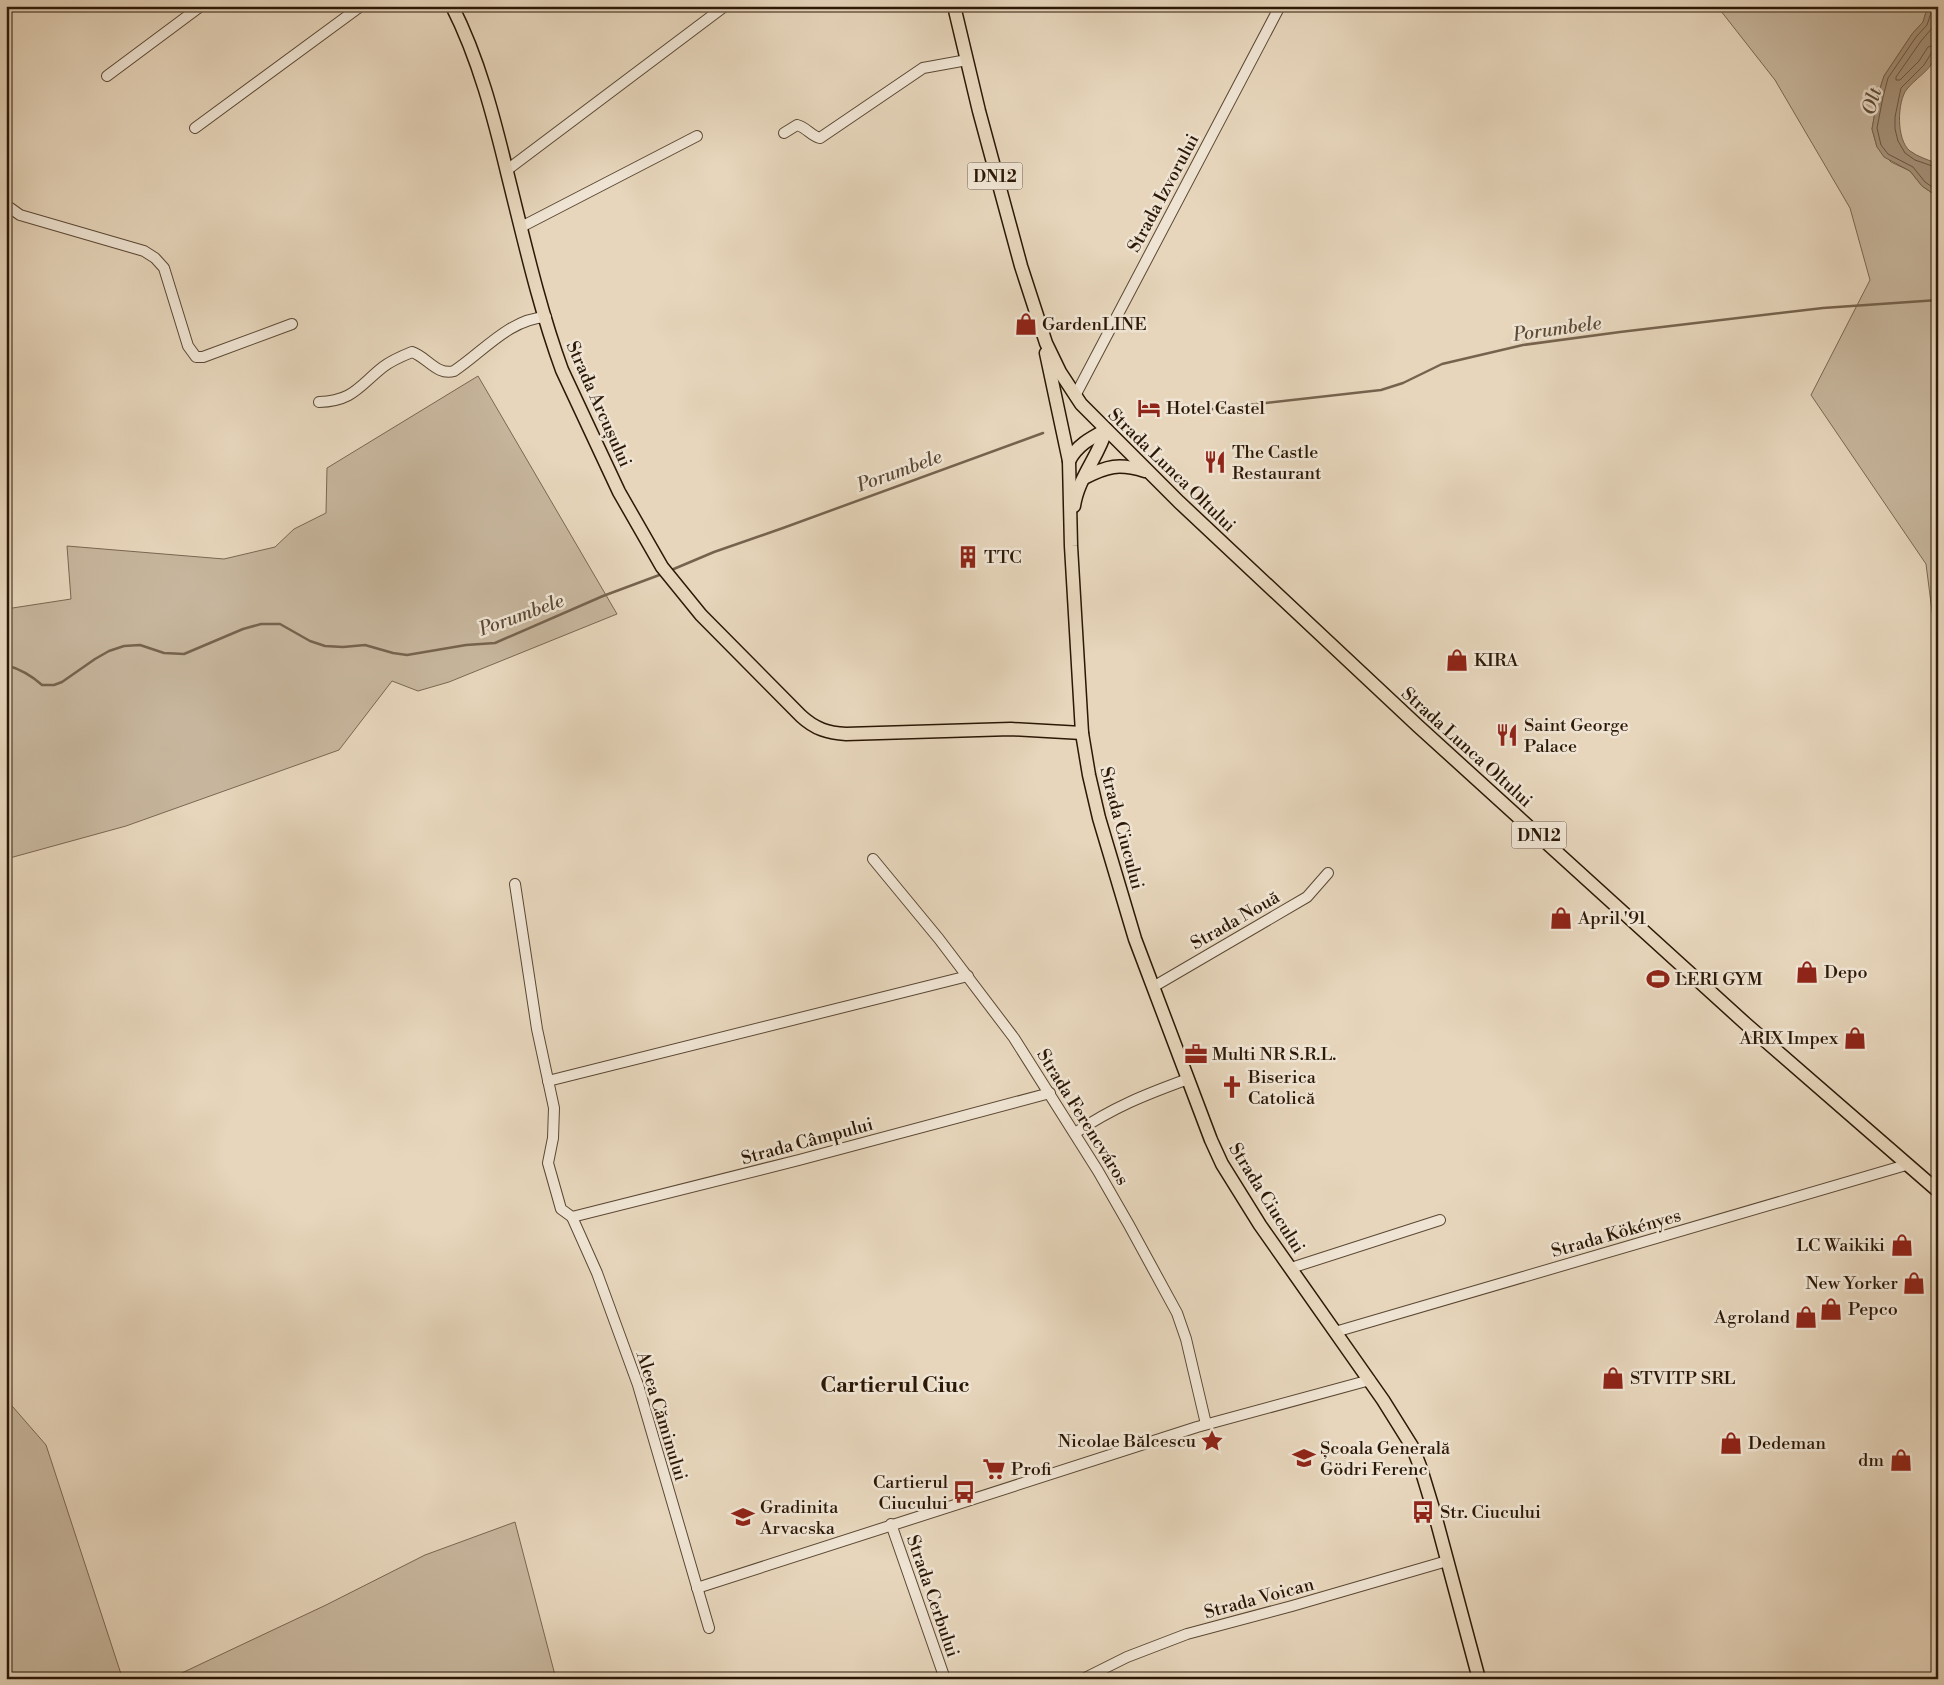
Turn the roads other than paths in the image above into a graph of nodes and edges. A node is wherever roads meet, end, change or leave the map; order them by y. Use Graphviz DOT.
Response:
graph roads {
  1 [pos="201,6"];
  2 [pos="361,6"];
  3 [pos="452,6"];
  4 [pos="725,6"];
  5 [pos="954,6"];
  6 [pos="1280,6"];
  7 [pos="967,60"];
  8 [pos="107,76"];
  9 [pos="195,128"];
  10 [pos="784,133"];
  11 [pos="697,136"];
  12 [pos="507,170"];
  13 [pos="6,205"];
  14 [pos="521,227"];
  15 [pos="546,317"];
  16 [pos="292,324"];
  17 [pos="1046,343"];
  18 [pos="1075,396"];
  19 [pos="319,402"];
  20 [pos="1106,430"];
  21 [pos="1069,461"];
  22 [pos="1147,471"];
  23 [pos="1084,478"];
  24 [pos="1070,530"];
  25 [pos="1082,733"];
  26 [pos="873,859"];
  27 [pos="1328,873"];
  28 [pos="515,884"];
  29 [pos="968,976"];
  30 [pos="1153,987"];
  31 [pos="1188,1079"];
  32 [pos="548,1081"];
  33 [pos="1050,1093"];
  34 [pos="1075,1133"];
  35 [pos="1906,1165"];
  36 [pos="1938,1191"];
  37 [pos="572,1217"];
  38 [pos="1440,1220"];
  39 [pos="1291,1268"];
  40 [pos="1335,1332"];
  41 [pos="1370,1380"];
  42 [pos="1206,1424"];
  43 [pos="891,1524"];
  44 [pos="1447,1561"];
  45 [pos="697,1588"];
  46 [pos="709,1628"];
  47 [pos="945,1679"];
  48 [pos="1083,1679"];
  49 [pos="1479,1679"];
  1 -- 8 [label="street"];
  2 -- 9 [label="street"];
  3 -- 12 [label="main road, Strada Arcușului"];
  4 -- 12 [label="street"];
  5 -- 7 [label="main road, DN12"];
  6 -- 18 [label="street, Strada Izvorului"];
  7 -- 10 [label="street"];
  7 -- 17 [label="main road, DN12"];
  11 -- 14 [label="street"];
  12 -- 14 [label="main road, Strada Arcușului"];
  13 -- 16 [label="street"];
  14 -- 15 [label="main road, Strada Arcușului"];
  15 -- 19 [label="street"];
  15 -- 25 [label="main road, Strada Arcușului"];
  17 -- 18 [label="main road, Strada Lunca Oltului / DN12"];
  17 -- 21 [label="main road"];
  18 -- 20 [label="main road, Strada Lunca Oltului / DN12"];
  20 -- 21 [label="main road"];
  20 -- 22 [label="main road, Strada Lunca Oltului / DN12"];
  20 -- 23 [label="main road"];
  21 -- 24 [label="main road"];
  22 -- 23 [label="main road"];
  22 -- 35 [label="main road, Strada Lunca Oltului / DN12"];
  23 -- 24 [label="main road"];
  24 -- 25 [label="main road, Strada Ciucului"];
  25 -- 30 [label="main road, Strada Ciucului"];
  26 -- 29 [label="street, Strada Ferencváros"];
  27 -- 30 [label="street, Strada Nouă"];
  28 -- 32 [label="street, Aleea Căminului"];
  29 -- 32 [label="street"];
  29 -- 33 [label="street, Strada Ferencváros"];
  30 -- 31 [label="main road, Strada Ciucului"];
  31 -- 34 [label="street"];
  31 -- 39 [label="main road, Strada Ciucului"];
  32 -- 37 [label="street, Aleea Căminului"];
  33 -- 34 [label="street, Strada Ferencváros"];
  33 -- 37 [label="street, Strada Câmpului"];
  34 -- 42 [label="street, Strada Ferencváros"];
  35 -- 36 [label="main road, Strada Lunca Oltului / DN12"];
  35 -- 40 [label="street, Strada Kökényes"];
  37 -- 45 [label="street, Aleea Căminului"];
  38 -- 39 [label="street"];
  39 -- 40 [label="main road, Strada Ciucului"];
  40 -- 41 [label="main road, Strada Ciucului"];
  41 -- 42 [label="street"];
  41 -- 44 [label="main road, Strada Ciucului"];
  42 -- 43 [label="street"];
  43 -- 45 [label="street"];
  43 -- 47 [label="street, Strada Cerbului"];
  44 -- 48 [label="street, Strada Voican"];
  44 -- 49 [label="main road, Strada Ciucului"];
  45 -- 46 [label="street, Aleea Căminului"];
}
